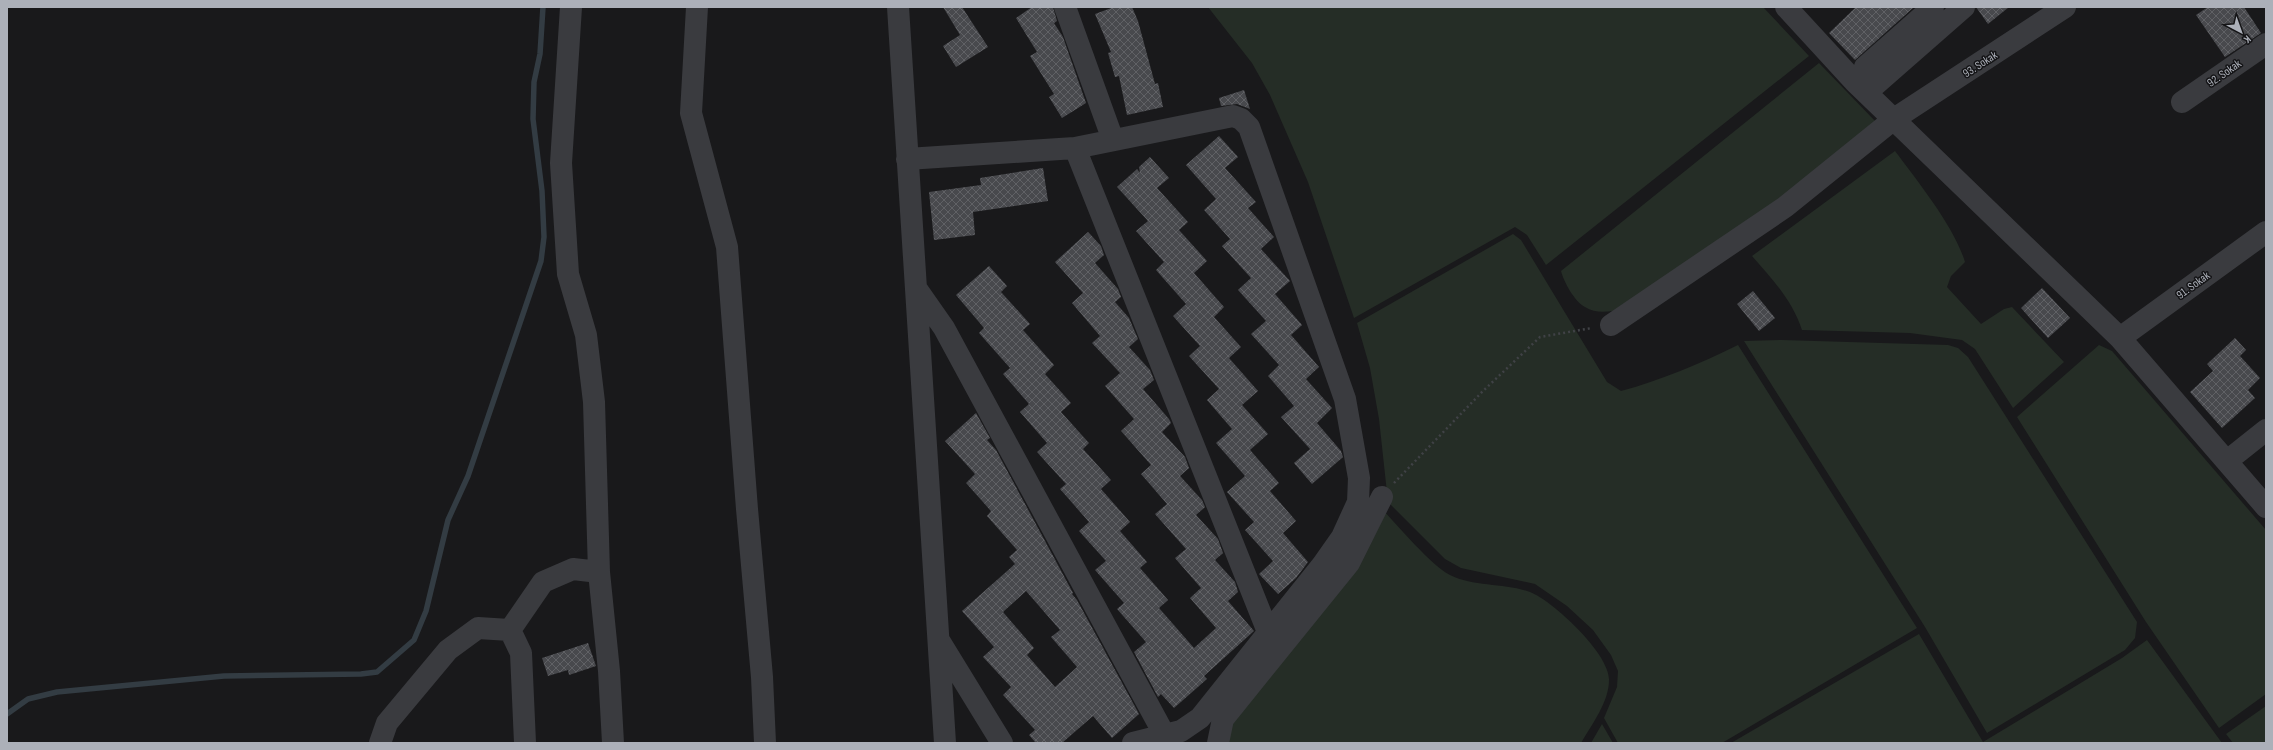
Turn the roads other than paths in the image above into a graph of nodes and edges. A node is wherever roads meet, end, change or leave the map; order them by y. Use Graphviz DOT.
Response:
graph roads {
  1 [pos="571,7"];
  2 [pos="697,7"];
  3 [pos="898,7"];
  4 [pos="1065,7"];
  5 [pos="1786,7"];
  6 [pos="1933,7"];
  7 [pos="1964,7"];
  8 [pos="2065,7"];
  9 [pos="2266,44"];
  10 [pos="1865,67"];
  11 [pos="1866,92"];
  12 [pos="2182,102"];
  13 [pos="1894,119"];
  14 [pos="1113,140"];
  15 [pos="1075,148"];
  16 [pos="907,159"];
  17 [pos="2266,232"];
  18 [pos="916,288"];
  19 [pos="1611,325"];
  20 [pos="2120,338"];
  21 [pos="2266,430"];
  22 [pos="2227,461"];
  23 [pos="1382,497"];
  24 [pos="2266,507"];
  25 [pos="599,572"];
  26 [pos="510,630"];
  27 [pos="1268,632"];
  28 [pos="938,639"];
  29 [pos="1164,734"];
  30 [pos="380,743"];
  31 [pos="524,743"];
  32 [pos="613,743"];
  33 [pos="765,743"];
  34 [pos="945,743"];
  35 [pos="1002,743"];
  36 [pos="1133,743"];
  37 [pos="1218,743"];
  1 -- 25 [label="street"];
  2 -- 33 [label="street"];
  3 -- 16 [label="street"];
  4 -- 14 [label="street"];
  5 -- 11 [label="street"];
  6 -- 10 [label="street"];
  7 -- 11 [label="street"];
  8 -- 13 [label="street, 93. Sokak"];
  9 -- 12 [label="street, 92. Sokak"];
  11 -- 13 [label="street"];
  13 -- 19 [label="street, 93. Sokak"];
  13 -- 20 [label="street"];
  14 -- 15 [label="street"];
  14 -- 27 [label="street"];
  15 -- 16 [label="street"];
  15 -- 27 [label="street"];
  16 -- 18 [label="street"];
  17 -- 20 [label="street, 91. Sokak"];
  18 -- 28 [label="street"];
  18 -- 29 [label="street"];
  20 -- 22 [label="street"];
  21 -- 22 [label="street"];
  22 -- 24 [label="street"];
  23 -- 37 [label="street"];
  25 -- 26 [label="street"];
  25 -- 32 [label="street"];
  26 -- 30 [label="street"];
  26 -- 31 [label="street"];
  27 -- 29 [label="street"];
  28 -- 34 [label="street"];
  28 -- 35 [label="street"];
  29 -- 36 [label="street"];
}
